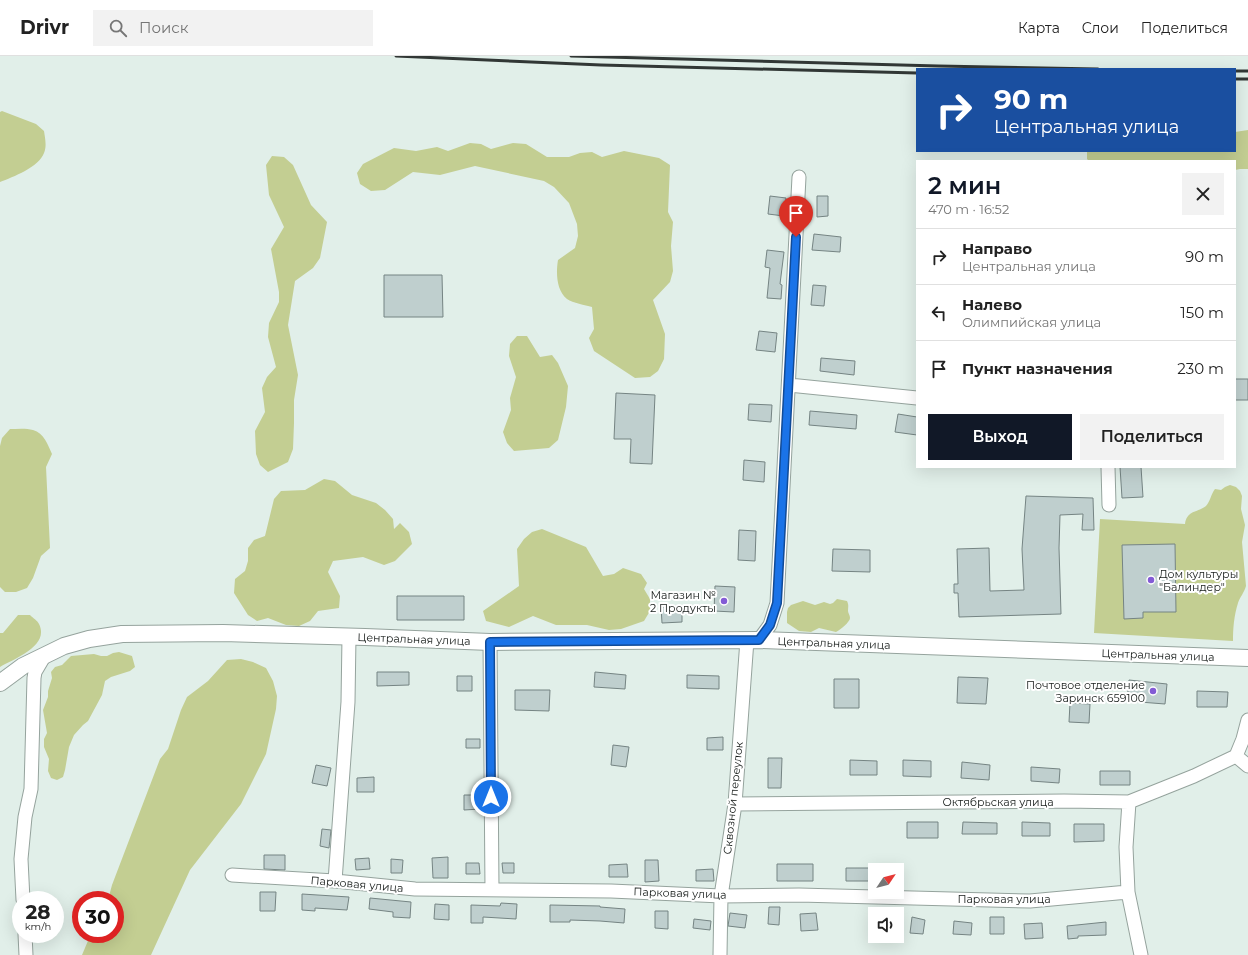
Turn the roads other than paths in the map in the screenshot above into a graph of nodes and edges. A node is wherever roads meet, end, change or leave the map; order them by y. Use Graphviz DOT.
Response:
graph roads {
  1 [pos="799,177"];
  2 [pos="789,385"];
  3 [pos="916,398"];
  4 [pos="1108,468"];
  5 [pos="1109,505"];
  6 [pos="349,637"];
  7 [pos="753,640"];
  8 [pos="490,642"];
  9 [pos="44,655"];
  10 [pos="1248,658"];
  11 [pos="0,683"];
  12 [pos="1248,720"];
  13 [pos="1236,756"];
  14 [pos="1248,766"];
  15 [pos="1129,802"];
  16 [pos="735,804"];
  17 [pos="232,875"];
  18 [pos="335,881"];
  19 [pos="492,890"];
  20 [pos="23,891"];
  21 [pos="1128,892"];
  22 [pos="722,896"];
  23 [pos="25,943"];
  24 [pos="26,955"];
  25 [pos="720,955"];
  26 [pos="1141,955"];
  1 -- 2 [label="street"];
  2 -- 3 [label="street"];
  2 -- 7 [label="street"];
  4 -- 5 [label="street"];
  6 -- 8 [label="street, Центральная улица"];
  6 -- 9 [label="street, Центральная улица"];
  6 -- 18 [label="street"];
  7 -- 8 [label="street, Центральная улица"];
  7 -- 10 [label="street, Центральная улица"];
  7 -- 16 [label="street, Сквозной переулок"];
  8 -- 19 [label="street"];
  9 -- 11 [label="street, Центральная улица"];
  9 -- 20 [label="street"];
  12 -- 13 [label="street"];
  13 -- 14 [label="street"];
  13 -- 15 [label="street, Октябрьская улица"];
  15 -- 16 [label="street, Октябрьская улица"];
  15 -- 21 [label="street"];
  16 -- 22 [label="street, Сквозной переулок"];
  17 -- 18 [label="street, Парковая улица"];
  18 -- 19 [label="street, Парковая улица"];
  19 -- 22 [label="street, Парковая улица"];
  21 -- 22 [label="street, Парковая улица"];
  21 -- 26 [label="street"];
  22 -- 25 [label="street, Сквозной переулок"];
  23 -- 24 [label="street"];
}
